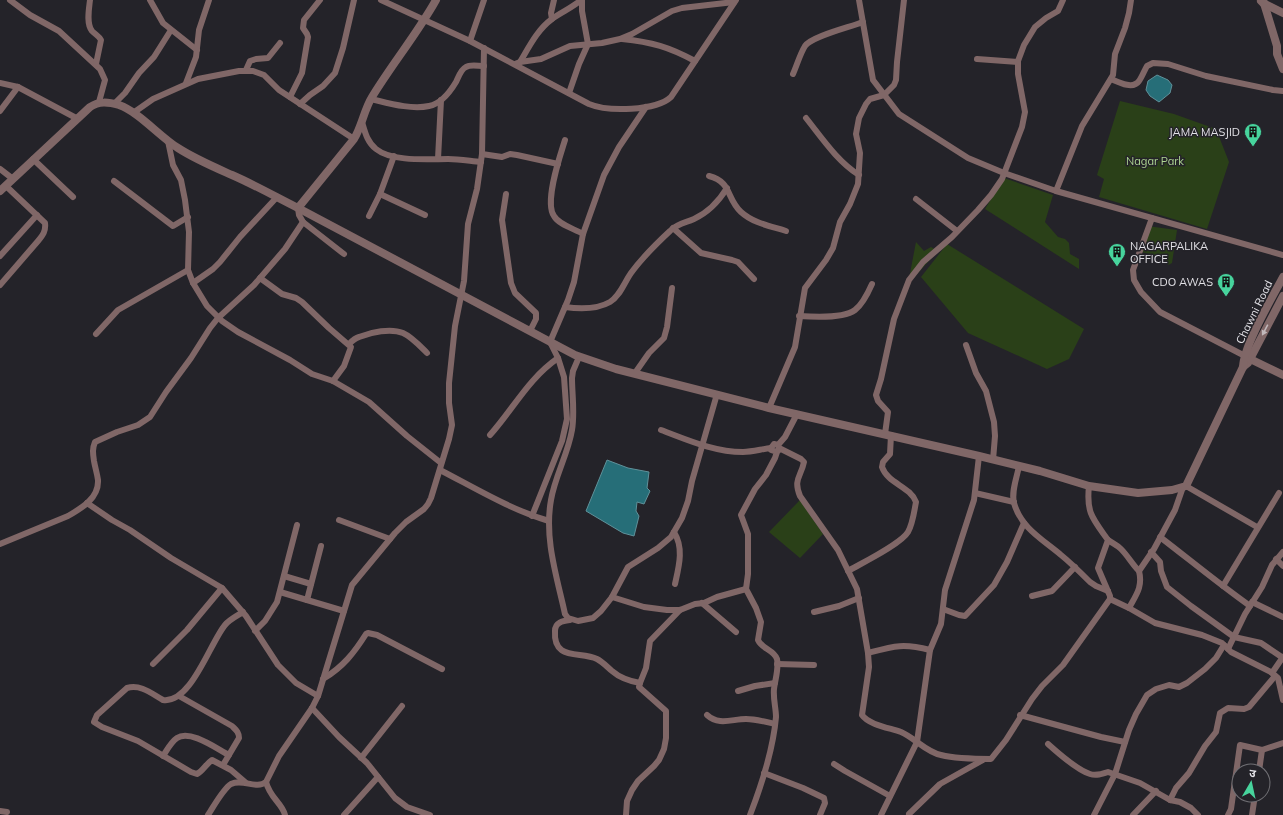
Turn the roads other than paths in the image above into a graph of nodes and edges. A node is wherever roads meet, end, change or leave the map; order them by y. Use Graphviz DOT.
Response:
graph roads {
  1 [pos="10,0"];
  2 [pos="22,0"];
  3 [pos="90,0"];
  4 [pos="150,0"];
  5 [pos="209,0"];
  6 [pos="320,0"];
  7 [pos="354,0"];
  8 [pos="381,0"];
  9 [pos="436,0"];
  10 [pos="484,0"];
  11 [pos="554,0"];
  12 [pos="582,0"];
  13 [pos="682,0"];
  14 [pos="859,0"];
  15 [pos="904,0"];
  16 [pos="1063,0"];
  17 [pos="1131,0"];
  18 [pos="735,1"];
  19 [pos="1262,1"];
  20 [pos="20,8"];
  21 [pos="682,8"];
  22 [pos="1283,13"];
  23 [pos="552,18"];
  24 [pos="425,20"];
  25 [pos="863,22"];
  26 [pos="171,30"];
  27 [pos="620,39"];
  28 [pos="470,41"];
  29 [pos="280,44"];
  30 [pos="588,44"];
  31 [pos="1277,46"];
  32 [pos="484,48"];
  33 [pos="197,50"];
  34 [pos="1283,53"];
  35 [pos="977,59"];
  36 [pos="695,61"];
  37 [pos="1018,62"];
  38 [pos="518,63"];
  39 [pos="96,64"];
  40 [pos="484,66"];
  41 [pos="1283,68"];
  42 [pos="246,70"];
  43 [pos="793,74"];
  44 [pos="1111,79"];
  45 [pos="0,83"];
  46 [pos="186,83"];
  47 [pos="18,87"];
  48 [pos="1283,90"];
  49 [pos="569,93"];
  50 [pos="884,95"];
  51 [pos="290,97"];
  52 [pos="371,98"];
  53 [pos="441,100"];
  54 [pos="99,102"];
  55 [pos="114,104"];
  56 [pos="300,104"];
  57 [pos="646,107"];
  58 [pos="0,111"];
  59 [pos="133,113"];
  60 [pos="806,118"];
  61 [pos="78,119"];
  62 [pos="362,122"];
  63 [pos="354,139"];
  64 [pos="565,140"];
  65 [pos="168,141"];
  66 [pos="482,154"];
  67 [pos="394,156"];
  68 [pos="33,159"];
  69 [pos="438,159"];
  70 [pos="482,162"];
  71 [pos="558,164"];
  72 [pos="0,169"];
  73 [pos="1004,173"];
  74 [pos="859,175"];
  75 [pos="709,176"];
  76 [pos="13,179"];
  77 [pos="114,181"];
  78 [pos="727,188"];
  79 [pos="3,189"];
  80 [pos="1056,191"];
  81 [pos="380,194"];
  82 [pos="506,194"];
  83 [pos="73,197"];
  84 [pos="278,197"];
  85 [pos="916,199"];
  86 [pos="298,208"];
  87 [pos="37,215"];
  88 [pos="425,215"];
  89 [pos="369,216"];
  90 [pos="188,217"];
  91 [pos="1152,218"];
  92 [pos="303,222"];
  93 [pos="673,228"];
  94 [pos="786,231"];
  95 [pos="957,231"];
  96 [pos="583,234"];
  97 [pos="344,254"];
  98 [pos="1283,255"];
  99 [pos="0,256"];
  100 [pos="188,270"];
  101 [pos="1283,277"];
  102 [pos="260,278"];
  103 [pos="754,278"];
  104 [pos="193,283"];
  105 [pos="872,284"];
  106 [pos="0,285"];
  107 [pos="672,288"];
  108 [pos="461,296"];
  109 [pos="1283,296"];
  110 [pos="565,307"];
  111 [pos="799,316"];
  112 [pos="218,318"];
  113 [pos="530,331"];
  114 [pos="96,334"];
  115 [pos="550,342"];
  116 [pos="349,344"];
  117 [pos="966,345"];
  118 [pos="427,353"];
  119 [pos="579,357"];
  120 [pos="558,358"];
  121 [pos="1248,358"];
  122 [pos="635,373"];
  123 [pos="1283,375"];
  124 [pos="333,381"];
  125 [pos="717,394"];
  126 [pos="769,408"];
  127 [pos="797,414"];
  128 [pos="661,430"];
  129 [pos="490,435"];
  130 [pos="888,435"];
  131 [pos="702,445"];
  132 [pos="778,448"];
  133 [pos="979,456"];
  134 [pos="993,460"];
  135 [pos="1019,466"];
  136 [pos="441,467"];
  137 [pos="1089,486"];
  138 [pos="1184,487"];
  139 [pos="975,493"];
  140 [pos="1279,493"];
  141 [pos="1014,502"];
  142 [pos="87,503"];
  143 [pos="534,517"];
  144 [pos="339,520"];
  145 [pos="548,521"];
  146 [pos="1024,523"];
  147 [pos="297,525"];
  148 [pos="1257,526"];
  149 [pos="674,532"];
  150 [pos="1160,537"];
  151 [pos="1108,540"];
  152 [pos="388,541"];
  153 [pos="0,544"];
  154 [pos="321,546"];
  155 [pos="1152,552"];
  156 [pos="1283,552"];
  157 [pos="1276,559"];
  158 [pos="1283,566"];
  159 [pos="1074,567"];
  160 [pos="848,571"];
  161 [pos="1139,571"];
  162 [pos="284,576"];
  163 [pos="311,584"];
  164 [pos="675,584"];
  165 [pos="1222,586"];
  166 [pos="222,588"];
  167 [pos="746,589"];
  168 [pos="1108,591"];
  169 [pos="280,592"];
  170 [pos="1032,596"];
  171 [pos="612,597"];
  172 [pos="859,598"];
  173 [pos="1110,599"];
  174 [pos="307,600"];
  175 [pos="702,603"];
  176 [pos="1251,604"];
  177 [pos="1129,608"];
  178 [pos="943,609"];
  179 [pos="680,610"];
  180 [pos="344,611"];
  181 [pos="243,612"];
  182 [pos="814,612"];
  183 [pos="1283,618"];
  184 [pos="570,620"];
  185 [pos="255,631"];
  186 [pos="736,632"];
  187 [pos="1234,637"];
  188 [pos="1226,647"];
  189 [pos="930,650"];
  190 [pos="868,653"];
  191 [pos="1283,657"];
  192 [pos="153,664"];
  193 [pos="778,664"];
  194 [pos="814,665"];
  195 [pos="442,669"];
  196 [pos="1274,675"];
  197 [pos="324,678"];
  198 [pos="640,683"];
  199 [pos="775,683"];
  200 [pos="738,691"];
  201 [pos="179,696"];
  202 [pos="318,696"];
  203 [pos="1283,700"];
  204 [pos="402,706"];
  205 [pos="312,708"];
  206 [pos="707,715"];
  207 [pos="1020,716"];
  208 [pos="775,724"];
  209 [pos="917,742"];
  210 [pos="1125,742"];
  211 [pos="1283,743"];
  212 [pos="1048,744"];
  213 [pos="1262,750"];
  214 [pos="229,755"];
  215 [pos="163,756"];
  216 [pos="361,758"];
  217 [pos="984,759"];
  218 [pos="1260,763"];
  219 [pos="834,764"];
  220 [pos="223,766"];
  221 [pos="764,774"];
  222 [pos="1115,774"];
  223 [pos="378,777"];
  224 [pos="245,782"];
  225 [pos="266,782"];
  226 [pos="1156,791"];
  227 [pos="890,796"];
  228 [pos="1170,800"];
  229 [pos="1254,803"];
  230 [pos="0,811"];
  231 [pos="7,812"];
  232 [pos="347,814"];
  233 [pos="909,814"];
  234 [pos="208,815"];
  235 [pos="285,815"];
  236 [pos="430,815"];
  237 [pos="626,815"];
  238 [pos="750,815"];
  239 [pos="820,815"];
  240 [pos="880,815"];
  241 [pos="1094,815"];
  242 [pos="1133,815"];
  243 [pos="1198,815"];
  244 [pos="1228,815"];
  245 [pos="1252,815"];
  1 -- 20 [label="street"];
  2 -- 20 [label="street"];
  3 -- 39 [label="street"];
  4 -- 26 [label="street"];
  5 -- 33 [label="street"];
  6 -- 51 [label="street"];
  7 -- 56 [label="street"];
  8 -- 24 [label="street"];
  9 -- 24 [label="street"];
  10 -- 28 [label="street"];
  11 -- 23 [label="street"];
  12 -- 23 [label="street"];
  12 -- 30 [label="street"];
  13 -- 21 [label="street"];
  14 -- 25 [label="street"];
  15 -- 50 [label="street"];
  16 -- 37 [label="street"];
  17 -- 44 [label="street"];
  18 -- 21 [label="street"];
  18 -- 36 [label="street"];
  19 -- 22 [label="street"];
  19 -- 31 [label="street"];
  20 -- 39 [label="street"];
  21 -- 27 [label="street"];
  23 -- 38 [label="street"];
  24 -- 28 [label="street"];
  24 -- 52 [label="street"];
  25 -- 43 [label="street"];
  25 -- 50 [label="street"];
  26 -- 33 [label="street"];
  26 -- 55 [label="street"];
  27 -- 30 [label="street"];
  27 -- 36 [label="street"];
  28 -- 32 [label="street"];
  29 -- 42 [label="street"];
  30 -- 38 [label="street"];
  30 -- 49 [label="street"];
  31 -- 34 [label="street"];
  31 -- 41 [label="street"];
  32 -- 38 [label="street"];
  32 -- 40 [label="street"];
  33 -- 46 [label="street"];
  35 -- 37 [label="street"];
  36 -- 57 [label="street"];
  37 -- 73 [label="street"];
  38 -- 49 [label="street"];
  39 -- 54 [label="street"];
  40 -- 53 [label="street"];
  40 -- 66 [label="street"];
  42 -- 46 [label="street"];
  42 -- 51 [label="street"];
  44 -- 48 [label="street"];
  44 -- 80 [label="street"];
  45 -- 47 [label="street"];
  46 -- 59 [label="street"];
  47 -- 58 [label="street"];
  47 -- 61 [label="street"];
  49 -- 57 [label="street"];
  50 -- 73 [label="street"];
  50 -- 74 [label="street"];
  51 -- 56 [label="street"];
  52 -- 53 [label="street"];
  52 -- 62 [label="street"];
  53 -- 69 [label="street"];
  54 -- 55 [label="street"];
  54 -- 61 [label="street"];
  55 -- 59 [label="street"];
  56 -- 63 [label="street"];
  57 -- 96 [label="street"];
  59 -- 65 [label="street"];
  60 -- 74 [label="street"];
  61 -- 68 [label="street"];
  62 -- 63 [label="street"];
  62 -- 67 [label="street"];
  63 -- 86 [label="street"];
  64 -- 71 [label="street"];
  65 -- 84 [label="street"];
  65 -- 90 [label="street"];
  66 -- 70 [label="street"];
  66 -- 71 [label="street"];
  67 -- 69 [label="street"];
  67 -- 81 [label="street"];
  68 -- 76 [label="street"];
  68 -- 83 [label="street"];
  69 -- 70 [label="street"];
  70 -- 108 [label="street"];
  71 -- 96 [label="street"];
  72 -- 76 [label="street"];
  73 -- 80 [label="street"];
  73 -- 95 [label="street"];
  74 -- 111 [label="street"];
  75 -- 78 [label="street"];
  76 -- 79 [label="street"];
  77 -- 90 [label="street"];
  78 -- 93 [label="street"];
  78 -- 94 [label="street"];
  79 -- 87 [label="street"];
  80 -- 91 [label="street"];
  81 -- 88 [label="street"];
  81 -- 89 [label="street"];
  82 -- 113 [label="street"];
  84 -- 86 [label="street"];
  84 -- 104 [label="street"];
  85 -- 95 [label="street"];
  86 -- 92 [label="street"];
  86 -- 108 [label="street"];
  87 -- 99 [label="street"];
  87 -- 106 [label="street"];
  90 -- 100 [label="street"];
  91 -- 98 [label="street"];
  91 -- 121 [label="street"];
  92 -- 97 [label="street"];
  92 -- 102 [label="street"];
  93 -- 103 [label="street"];
  93 -- 110 [label="street"];
  95 -- 130 [label="street"];
  96 -- 110 [label="street"];
  100 -- 104 [label="street"];
  100 -- 114 [label="street"];
  101 -- 121 [label="street, Chawni Road"];
  102 -- 112 [label="street"];
  102 -- 116 [label="street"];
  104 -- 112 [label="street"];
  105 -- 111 [label="street"];
  107 -- 122 [label="street"];
  108 -- 113 [label="street"];
  108 -- 136 [label="street"];
  109 -- 121 [label="street, Chawni Road, one-way"];
  110 -- 115 [label="street"];
  111 -- 126 [label="street"];
  112 -- 124 [label="street"];
  112 -- 142 [label="street"];
  113 -- 115 [label="street"];
  115 -- 119 [label="street"];
  115 -- 120 [label="street"];
  116 -- 118 [label="street"];
  116 -- 124 [label="street"];
  117 -- 134 [label="street"];
  119 -- 122 [label="street"];
  119 -- 145 [label="street"];
  120 -- 129 [label="street"];
  120 -- 143 [label="street"];
  121 -- 123 [label="street, Chawni Road"];
  121 -- 138 [label="street, Chawni Road"];
  122 -- 125 [label="street"];
  124 -- 136 [label="street"];
  125 -- 126 [label="street"];
  125 -- 131 [label="street"];
  126 -- 127 [label="street"];
  127 -- 130 [label="street"];
  127 -- 132 [label="street"];
  128 -- 131 [label="street"];
  130 -- 133 [label="street"];
  130 -- 160 [label="street"];
  131 -- 132 [label="street"];
  131 -- 149 [label="street"];
  132 -- 160 [label="street"];
  132 -- 167 [label="street"];
  133 -- 134 [label="street"];
  133 -- 139 [label="street"];
  134 -- 135 [label="street"];
  135 -- 137 [label="street"];
  135 -- 141 [label="street"];
  136 -- 143 [label="street"];
  136 -- 152 [label="street"];
  137 -- 138 [label="street"];
  137 -- 151 [label="street"];
  138 -- 148 [label="street"];
  138 -- 150 [label="street"];
  139 -- 141 [label="street"];
  139 -- 178 [label="street"];
  140 -- 148 [label="street"];
  141 -- 146 [label="street"];
  142 -- 153 [label="street"];
  142 -- 166 [label="street"];
  143 -- 145 [label="street"];
  144 -- 152 [label="street"];
  145 -- 184 [label="street"];
  146 -- 159 [label="street"];
  146 -- 178 [label="street"];
  147 -- 162 [label="street"];
  148 -- 165 [label="street"];
  149 -- 164 [label="street"];
  149 -- 171 [label="street"];
  150 -- 155 [label="street"];
  150 -- 165 [label="street"];
  151 -- 161 [label="street"];
  151 -- 168 [label="street"];
  152 -- 180 [label="street"];
  154 -- 163 [label="street"];
  155 -- 161 [label="street"];
  155 -- 187 [label="street"];
  156 -- 157 [label="street"];
  157 -- 158 [label="street"];
  157 -- 176 [label="street"];
  159 -- 168 [label="street"];
  159 -- 170 [label="street"];
  160 -- 172 [label="street"];
  161 -- 177 [label="street"];
  162 -- 163 [label="street"];
  162 -- 169 [label="street"];
  163 -- 174 [label="street"];
  165 -- 176 [label="street"];
  166 -- 181 [label="street"];
  166 -- 192 [label="street"];
  167 -- 175 [label="street"];
  167 -- 193 [label="street"];
  168 -- 173 [label="street"];
  169 -- 174 [label="street"];
  169 -- 185 [label="street"];
  171 -- 179 [label="street"];
  171 -- 184 [label="street"];
  172 -- 182 [label="street"];
  172 -- 190 [label="street"];
  173 -- 177 [label="street"];
  173 -- 207 [label="street"];
  174 -- 180 [label="street"];
  175 -- 179 [label="street"];
  175 -- 186 [label="street"];
  176 -- 183 [label="street"];
  176 -- 187 [label="street"];
  177 -- 188 [label="street"];
  178 -- 189 [label="street"];
  179 -- 198 [label="street"];
  180 -- 197 [label="street"];
  181 -- 185 [label="street"];
  181 -- 201 [label="street"];
  184 -- 198 [label="street"];
  185 -- 202 [label="street"];
  187 -- 188 [label="street"];
  187 -- 191 [label="street"];
  188 -- 196 [label="street"];
  188 -- 210 [label="street"];
  189 -- 190 [label="street"];
  189 -- 209 [label="street"];
  190 -- 209 [label="street"];
  191 -- 196 [label="street"];
  193 -- 194 [label="street"];
  193 -- 199 [label="street"];
  195 -- 197 [label="street"];
  196 -- 203 [label="street"];
  196 -- 228 [label="street"];
  197 -- 202 [label="street"];
  198 -- 237 [label="street"];
  199 -- 200 [label="street"];
  199 -- 208 [label="street"];
  201 -- 214 [label="street"];
  201 -- 215 [label="street"];
  202 -- 205 [label="street"];
  204 -- 216 [label="street"];
  205 -- 216 [label="street"];
  205 -- 225 [label="street"];
  206 -- 208 [label="street"];
  207 -- 210 [label="street"];
  207 -- 217 [label="street"];
  208 -- 221 [label="street"];
  209 -- 217 [label="street"];
  209 -- 227 [label="street"];
  210 -- 222 [label="street"];
  211 -- 213 [label="street"];
  212 -- 222 [label="street"];
  213 -- 218 [label="street"];
  213 -- 244 [label="street"];
  214 -- 215 [label="street"];
  214 -- 220 [label="street"];
  215 -- 220 [label="street"];
  216 -- 223 [label="street"];
  217 -- 233 [label="street"];
  219 -- 227 [label="street"];
  220 -- 224 [label="street"];
  221 -- 238 [label="street"];
  221 -- 239 [label="street"];
  222 -- 226 [label="street"];
  222 -- 241 [label="street"];
  223 -- 232 [label="street"];
  223 -- 236 [label="street"];
  224 -- 225 [label="street"];
  224 -- 234 [label="street"];
  225 -- 235 [label="street"];
  226 -- 228 [label="street"];
  226 -- 242 [label="street"];
  227 -- 240 [label="street"];
  228 -- 243 [label="street"];
  229 -- 245 [label="street"];
  230 -- 231 [label="street"];
}
